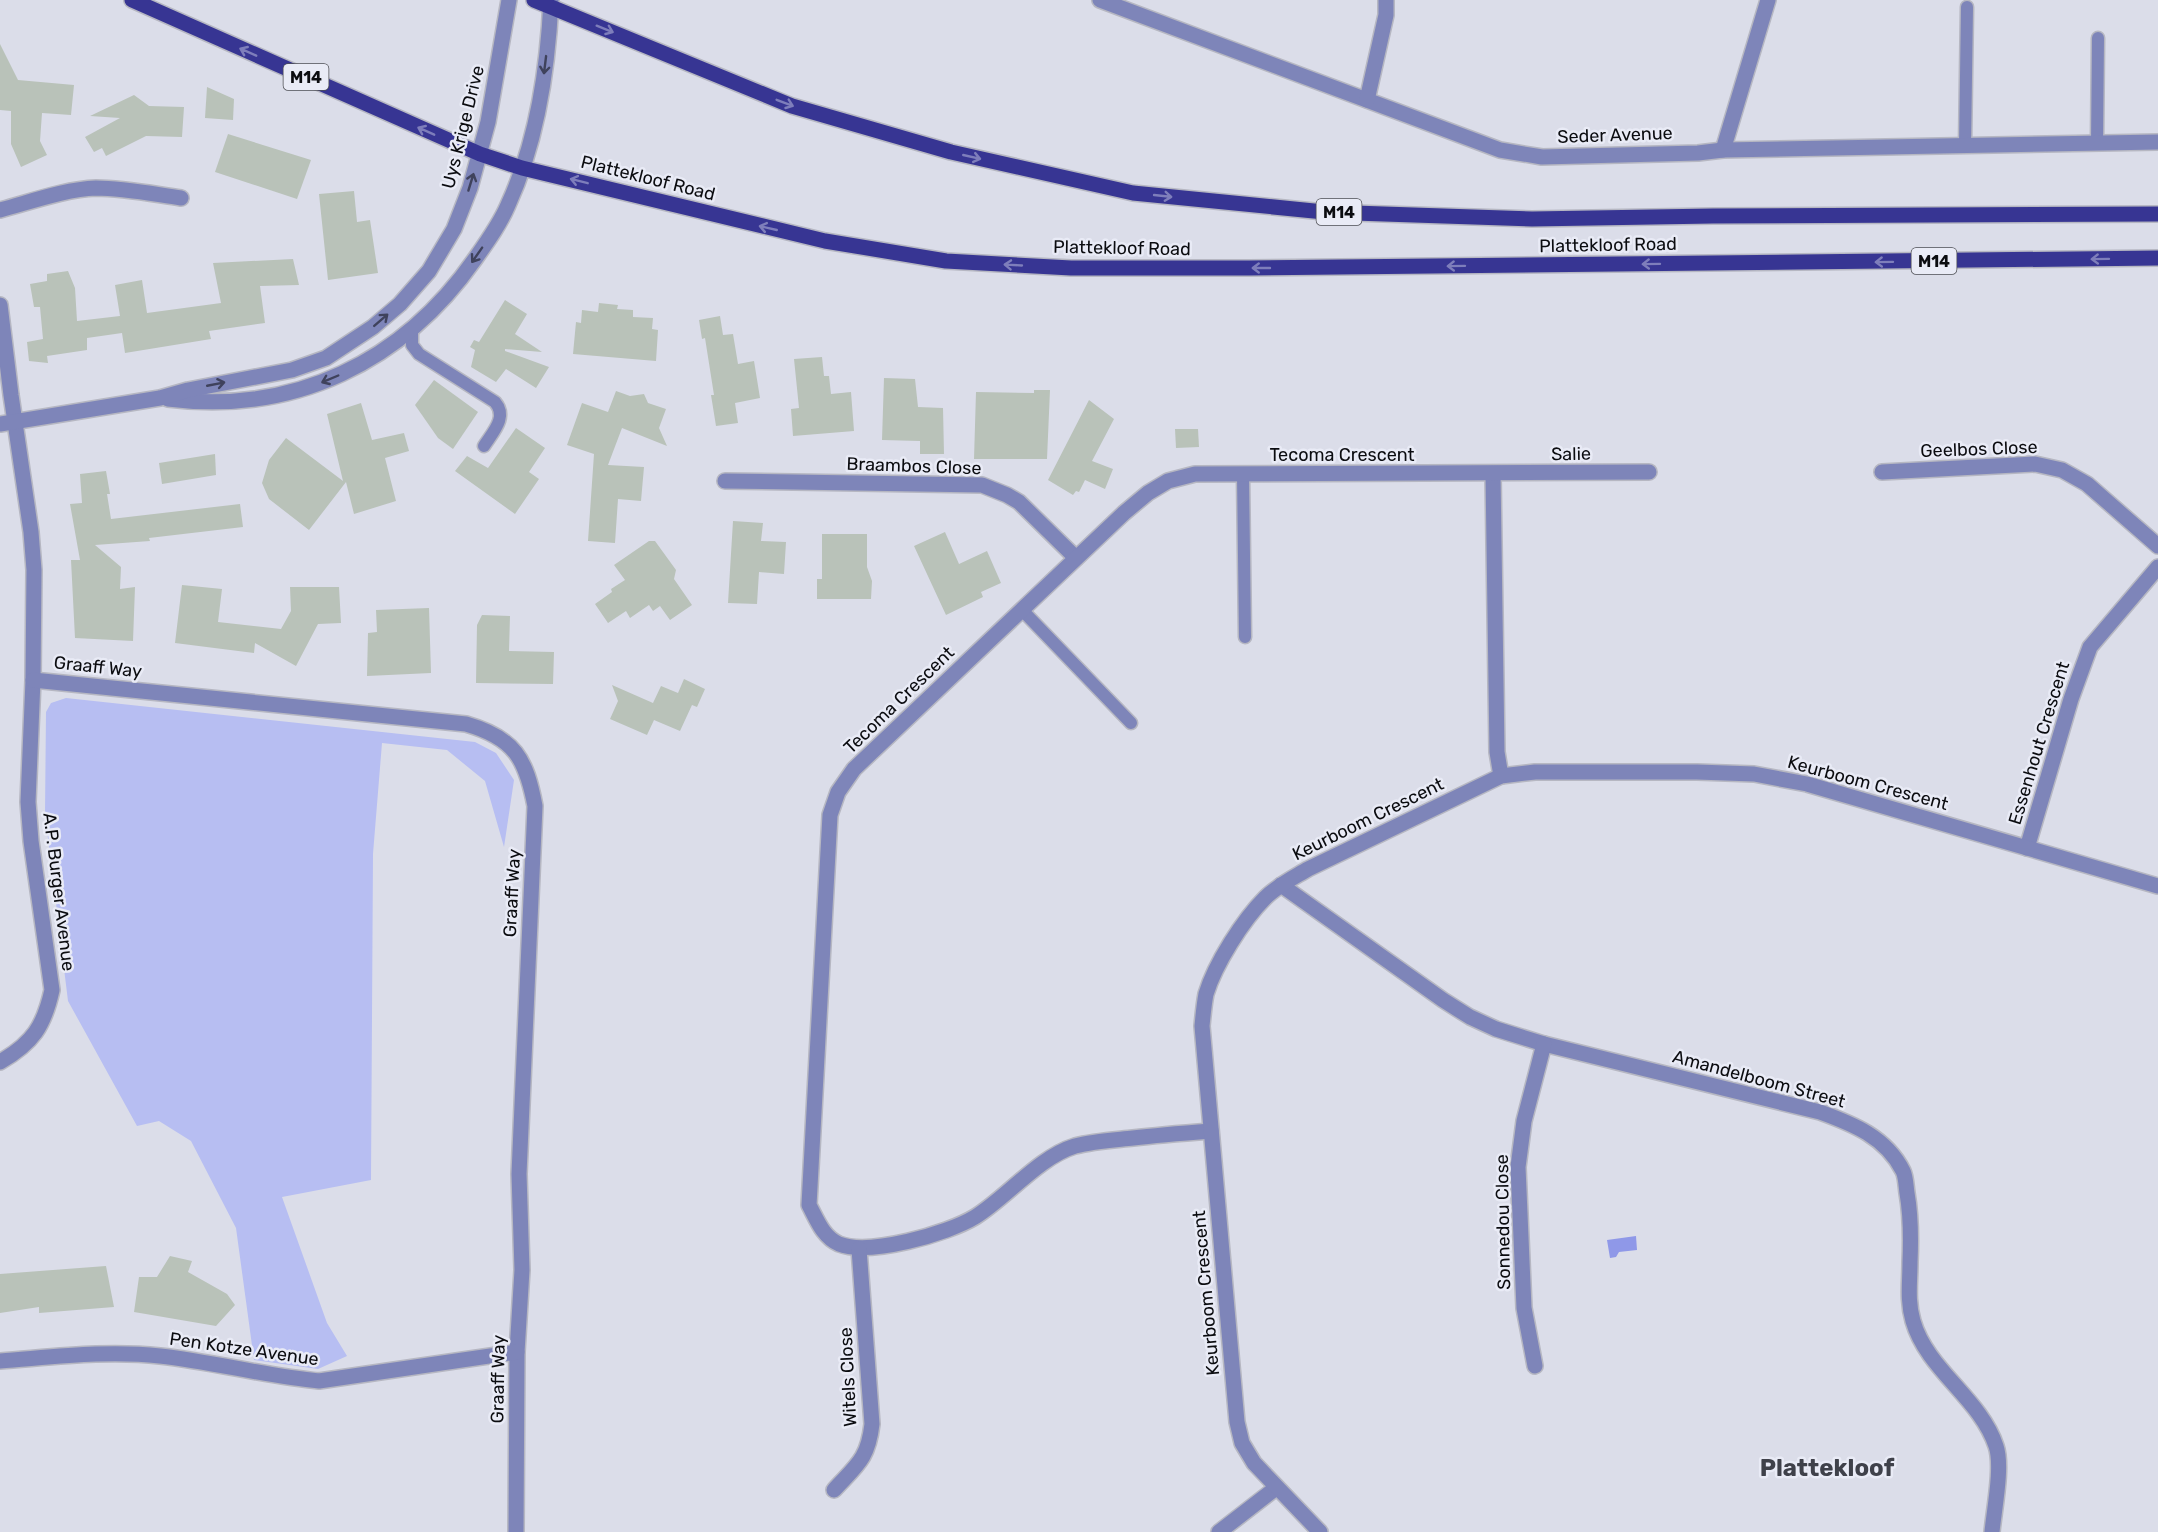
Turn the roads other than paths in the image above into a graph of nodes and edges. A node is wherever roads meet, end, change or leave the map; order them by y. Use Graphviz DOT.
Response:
graph roads {
  1 [pos="132,0"];
  2 [pos="509,0"];
  3 [pos="534,0"];
  4 [pos="1100,0"];
  5 [pos="1386,0"];
  6 [pos="1768,0"];
  7 [pos="551,3"];
  8 [pos="1967,7"];
  9 [pos="2098,38"];
  10 [pos="1366,100"];
  11 [pos="2158,142"];
  12 [pos="2097,144"];
  13 [pos="1965,146"];
  14 [pos="1723,150"];
  15 [pos="480,154"];
  16 [pos="522,168"];
  17 [pos="180,198"];
  18 [pos="0,210"];
  19 [pos="2158,214"];
  20 [pos="2158,258"];
  21 [pos="0,305"];
  22 [pos="412,329"];
  23 [pos="160,398"];
  24 [pos="7,422"];
  25 [pos="484,446"];
  26 [pos="1649,472"];
  27 [pos="1882,472"];
  28 [pos="1243,474"];
  29 [pos="1493,474"];
  30 [pos="725,481"];
  31 [pos="2158,546"];
  32 [pos="1076,558"];
  33 [pos="2158,567"];
  34 [pos="1022,610"];
  35 [pos="1245,637"];
  36 [pos="33,680"];
  37 [pos="1131,723"];
  38 [pos="1500,776"];
  39 [pos="2027,848"];
  40 [pos="1281,885"];
  41 [pos="2158,886"];
  42 [pos="1544,1044"];
  43 [pos="0,1062"];
  44 [pos="1210,1131"];
  45 [pos="859,1249"];
  46 [pos="518,1352"];
  47 [pos="0,1361"];
  48 [pos="1535,1365"];
  49 [pos="1276,1488"];
  50 [pos="834,1490"];
  51 [pos="516,1532"];
  52 [pos="1219,1532"];
  53 [pos="1320,1532"];
  54 [pos="1992,1532"];
  15 -- 1 [label="main road, Plattekloof Road / M14, one-way"];
  2 -- 15 [label="street, Uys Krige Drive"];
  3 -- 7 [label="main road, Plattekloof Road / M14"];
  4 -- 10 [label="street, Seder Avenue"];
  5 -- 10 [label="street"];
  6 -- 14 [label="street"];
  7 -- 16 [label="street, Uys Krige Drive, one-way"];
  7 -- 19 [label="main road, Plattekloof Road / M14, one-way"];
  8 -- 13 [label="lane"];
  9 -- 12 [label="lane"];
  10 -- 14 [label="street, Seder Avenue"];
  11 -- 12 [label="street, Seder Avenue"];
  12 -- 13 [label="street, Seder Avenue"];
  13 -- 14 [label="street, Seder Avenue"];
  15 -- 16 [label="main road, Plattekloof Road / M14"];
  23 -- 15 [label="street, Uys Krige Drive, one-way"];
  20 -- 16 [label="main road, Plattekloof Road / M14, one-way"];
  16 -- 22 [label="street, Uys Krige Drive, one-way"];
  17 -- 18 [label="street"];
  21 -- 24 [label="street, A.P. Burger Avenue"];
  22 -- 23 [label="street, Uys Krige Drive, one-way"];
  22 -- 25 [label="lane"];
  23 -- 24 [label="street, Uys Krige Drive"];
  24 -- 36 [label="street, A.P. Burger Avenue"];
  26 -- 29 [label="street, Salie"];
  27 -- 31 [label="street, Geelbos Close"];
  28 -- 29 [label="street, Tecoma Crescent"];
  28 -- 32 [label="street, Tecoma Crescent"];
  28 -- 35 [label="lane"];
  29 -- 38 [label="street"];
  30 -- 32 [label="street, Braambos Close"];
  32 -- 34 [label="street, Tecoma Crescent"];
  33 -- 39 [label="street, Essenhout Crescent"];
  34 -- 37 [label="lane"];
  34 -- 45 [label="street, Tecoma Crescent"];
  36 -- 43 [label="street, A.P. Burger Avenue"];
  36 -- 46 [label="street, Graaff Way"];
  38 -- 39 [label="street, Keurboom Crescent"];
  38 -- 40 [label="street, Keurboom Crescent"];
  39 -- 41 [label="street, Keurboom Crescent"];
  40 -- 42 [label="street, Amandelboom Street"];
  40 -- 44 [label="street, Keurboom Crescent"];
  42 -- 48 [label="street, Sonnedou Close"];
  42 -- 54 [label="street, Amandelboom Street"];
  44 -- 45 [label="street"];
  44 -- 49 [label="street, Keurboom Crescent"];
  45 -- 50 [label="street, Witels Close"];
  46 -- 47 [label="street, Pen Kotze Avenue"];
  46 -- 51 [label="street, Graaff Way"];
  49 -- 52 [label="street"];
  49 -- 53 [label="street, Keurboom Crescent"];
}
